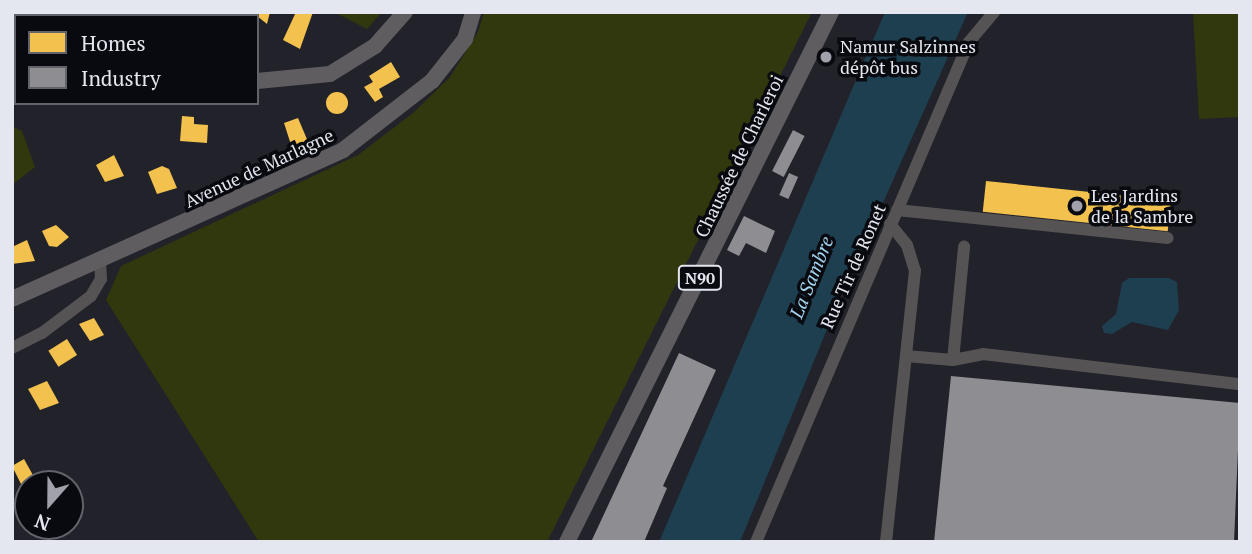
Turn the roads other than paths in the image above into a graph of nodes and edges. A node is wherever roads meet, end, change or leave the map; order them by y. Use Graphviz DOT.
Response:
graph roads {
  1 [pos="405,12"];
  2 [pos="473,12"];
  3 [pos="831,12"];
  4 [pos="994,12"];
  5 [pos="259,81"];
  6 [pos="897,210"];
  7 [pos="890,224"];
  8 [pos="1168,238"];
  9 [pos="964,247"];
  10 [pos="100,261"];
  11 [pos="12,299"];
  12 [pos="12,348"];
  13 [pos="906,356"];
  14 [pos="953,360"];
  15 [pos="1240,384"];
  16 [pos="567,542"];
  17 [pos="756,542"];
  18 [pos="886,542"];
  1 -- 5 [label="main road"];
  2 -- 10 [label="main road, Avenue de Marlagne"];
  3 -- 16 [label="main road, Chaussée de Charleroi / N90"];
  4 -- 6 [label="street, Rue Tir de Ronet"];
  6 -- 7 [label="street, Rue Tir de Ronet"];
  6 -- 8 [label="street"];
  7 -- 13 [label="street"];
  7 -- 17 [label="street, Rue Tir de Ronet"];
  9 -- 14 [label="street"];
  10 -- 11 [label="main road, Avenue de Marlagne"];
  10 -- 12 [label="street"];
  13 -- 14 [label="street"];
  13 -- 18 [label="street"];
  14 -- 15 [label="street"];
}
